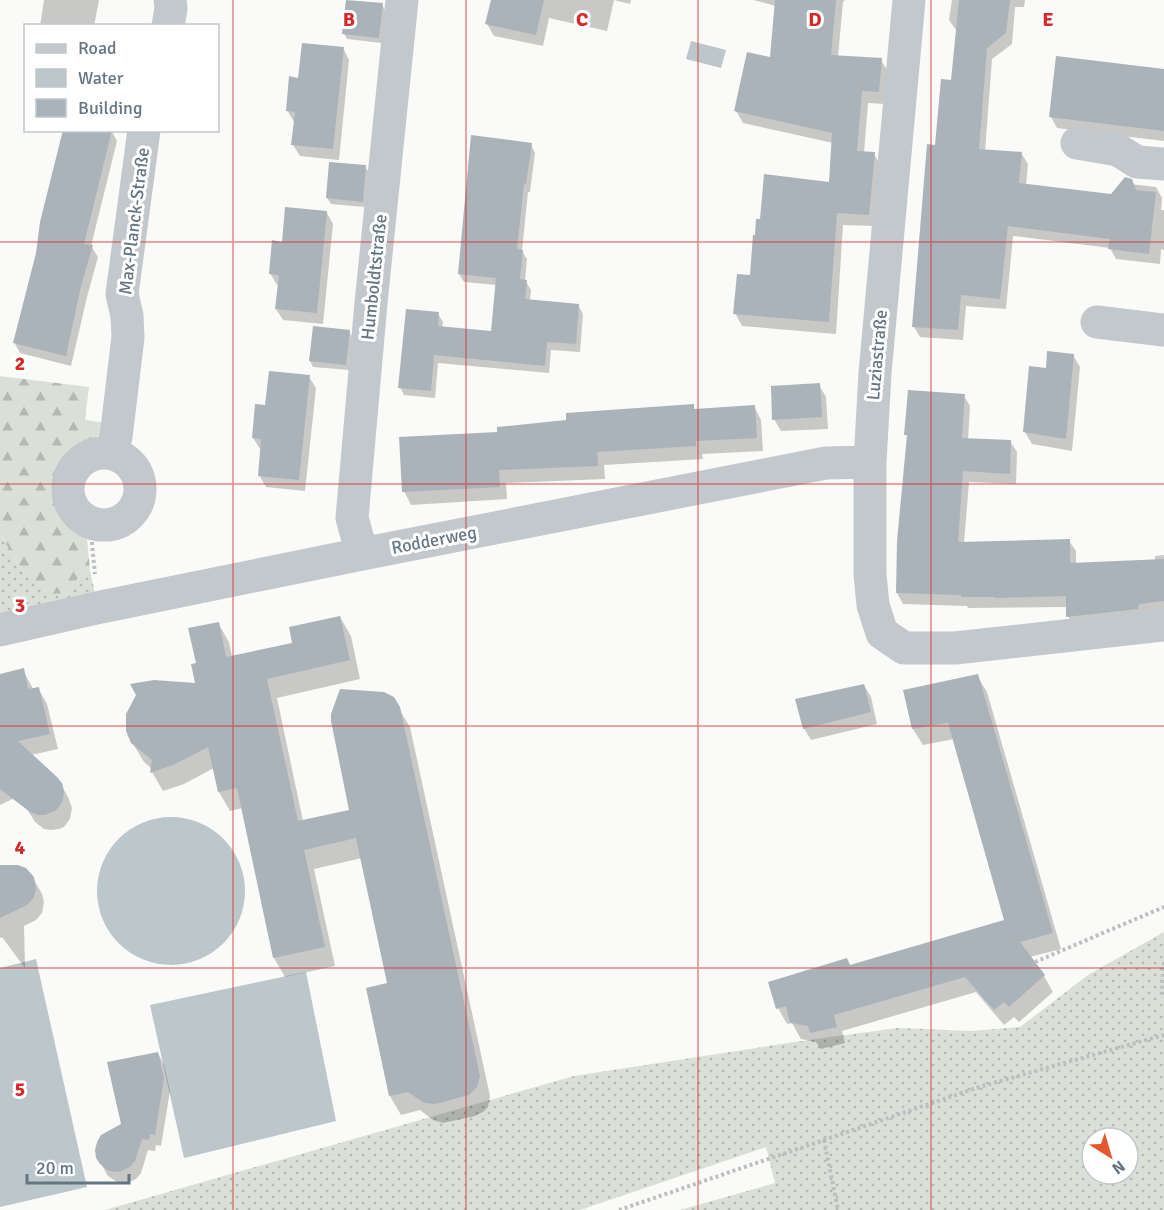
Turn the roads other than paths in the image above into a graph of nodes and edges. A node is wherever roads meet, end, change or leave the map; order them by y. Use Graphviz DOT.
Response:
graph roads {
  1 [pos="170,0"];
  2 [pos="402,0"];
  3 [pos="909,0"];
  4 [pos="168,24"];
  5 [pos="144,132"];
  6 [pos="1077,143"];
  7 [pos="1164,164"];
  8 [pos="1097,322"];
  9 [pos="1164,330"];
  10 [pos="110,453"];
  11 [pos="870,462"];
  12 [pos="362,554"];
  13 [pos="1164,625"];
  14 [pos="0,630"];
  1 -- 4 [label="street"];
  2 -- 12 [label="street, Humboldtstraße"];
  3 -- 11 [label="street, Luziastraße"];
  5 -- 10 [label="street, Max-Planck-Straße"];
  6 -- 7 [label="street"];
  8 -- 9 [label="street"];
  10 -- 10 [label="street"];
  11 -- 12 [label="street, Rodderweg"];
  11 -- 13 [label="street, Luziastraße"];
  12 -- 14 [label="street, Rodderweg"];
}
